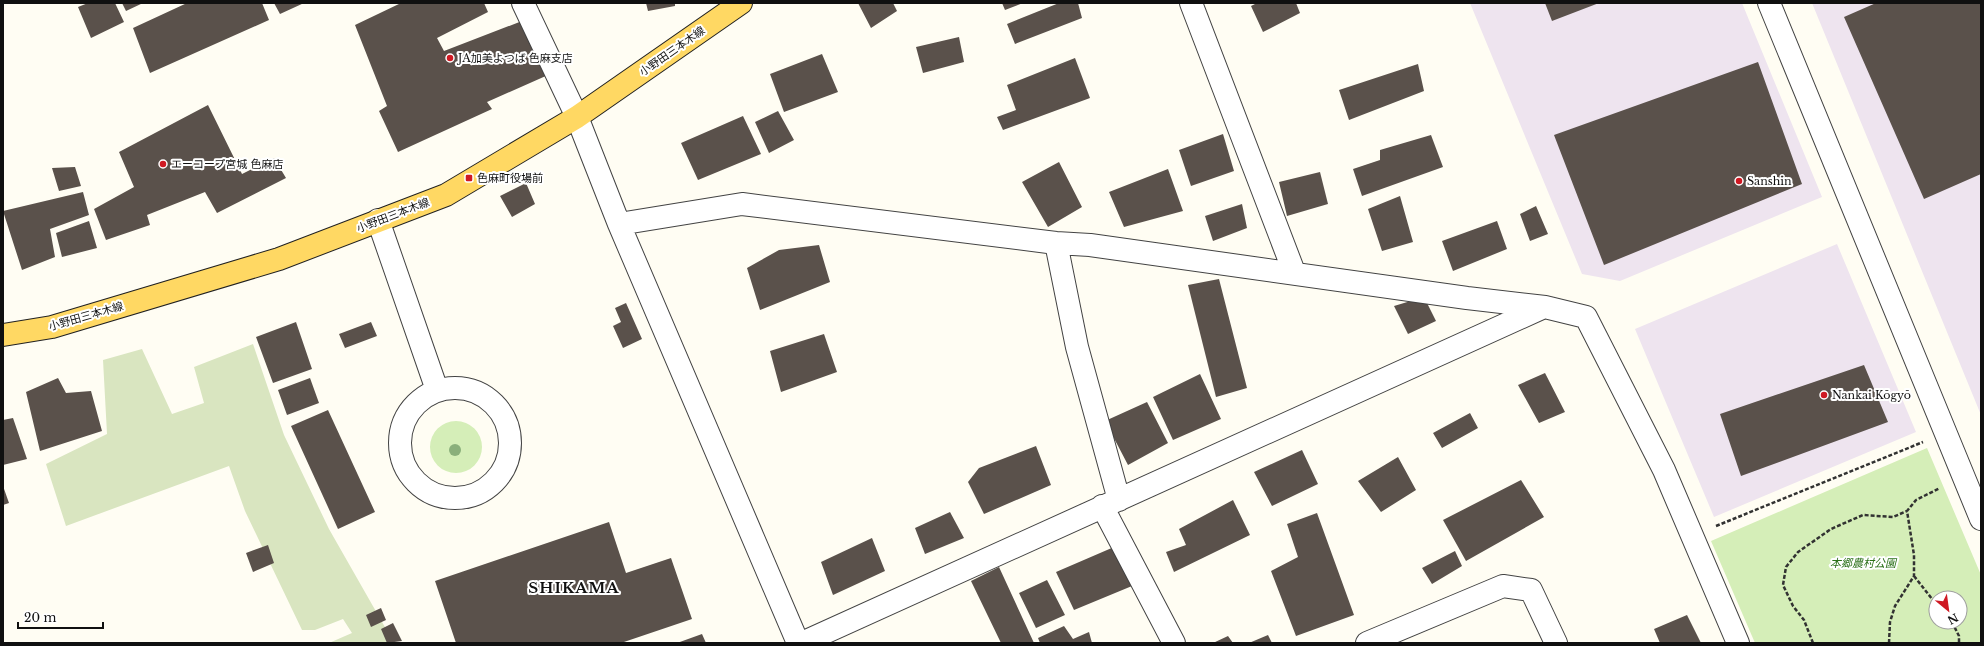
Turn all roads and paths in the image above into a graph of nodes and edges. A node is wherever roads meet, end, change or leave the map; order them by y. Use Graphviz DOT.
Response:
graph roads {
  1 [pos="523,3"];
  2 [pos="742,3"];
  3 [pos="1191,3"];
  4 [pos="1770,3"];
  5 [pos="577,117"];
  6 [pos="378,220"];
  7 [pos="619,224"];
  8 [pos="1056,243"];
  9 [pos="1294,272"];
  10 [pos="1545,307"];
  11 [pos="3,335"];
  12 [pos="437,390"];
  13 [pos="1945,432"];
  14 [pos="1964,478"];
  15 [pos="1111,503"];
  16 [pos="1907,511"];
  17 [pos="1981,519"];
  18 [pos="1692,536"];
  19 [pos="1914,576"];
  20 [pos="1928,594"];
  21 [pos="1956,630"];
  22 [pos="798,643"];
  23 [pos="802,643"];
  24 [pos="1174,643"];
  25 [pos="1367,643"];
  26 [pos="1556,643"];
  27 [pos="1738,643"];
  28 [pos="1813,643"];
  29 [pos="1889,643"];
  30 [pos="1959,643"];
  1 -- 5 [label="street"];
  2 -- 5 [label="main road, 小野田三本木線"];
  3 -- 9 [label="street"];
  4 -- 13 [label="street"];
  5 -- 6 [label="main road, 小野田三本木線"];
  5 -- 7 [label="street"];
  6 -- 11 [label="main road, 小野田三本木線"];
  6 -- 12 [label="street"];
  7 -- 8 [label="street"];
  7 -- 22 [label="street"];
  8 -- 9 [label="street"];
  8 -- 15 [label="street"];
  9 -- 10 [label="street"];
  10 -- 15 [label="street"];
  10 -- 18 [label="street"];
  12 -- 12 [label="street"];
  13 -- 14 [label="street"];
  13 -- 18 [label="path"];
  14 -- 16 [label="path"];
  14 -- 17 [label="street"];
  15 -- 23 [label="street"];
  15 -- 24 [label="street"];
  16 -- 19 [label="path"];
  16 -- 28 [label="path"];
  18 -- 27 [label="street"];
  19 -- 20 [label="path"];
  19 -- 29 [label="path"];
  21 -- 30 [label="path"];
  25 -- 26 [label="street"];
}
